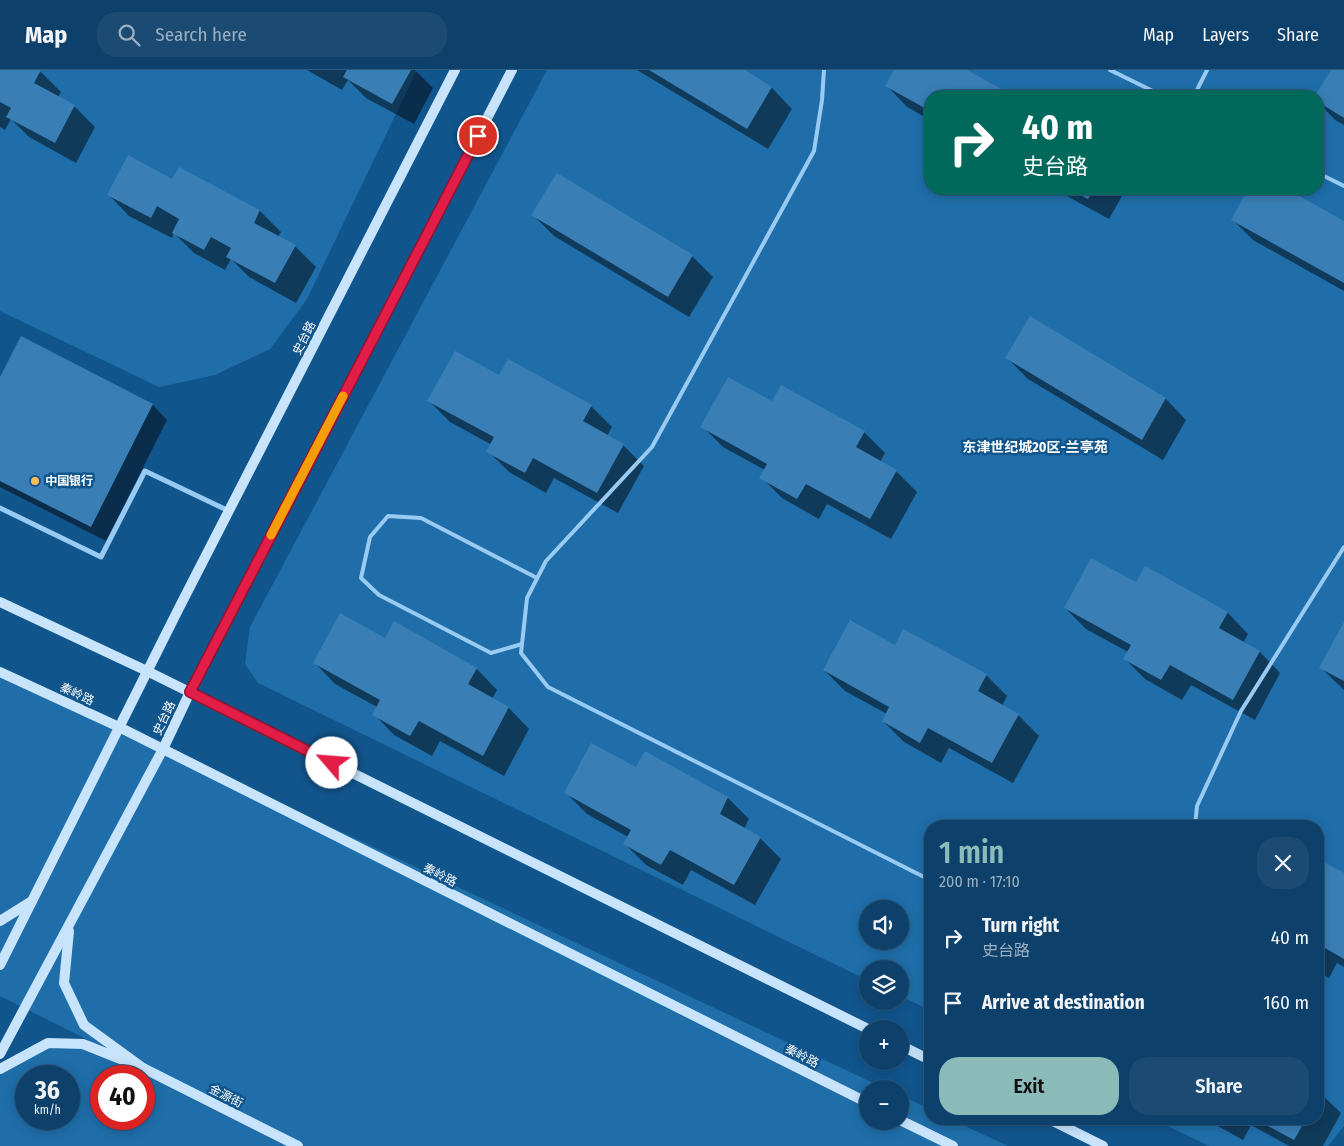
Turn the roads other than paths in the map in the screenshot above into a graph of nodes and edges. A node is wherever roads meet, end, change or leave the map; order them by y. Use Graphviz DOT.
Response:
graph roads {
  1 [pos="455,70"];
  2 [pos="512,70"];
  3 [pos="824,70"];
  4 [pos="1110,70"];
  5 [pos="1207,70"];
  6 [pos="1151,90"];
  7 [pos="1197,90"];
  8 [pos="1324,176"];
  9 [pos="1344,186"];
  10 [pos="0,508"];
  11 [pos="229,511"];
  12 [pos="1344,547"];
  13 [pos="537,578"];
  14 [pos="0,602"];
  15 [pos="522,644"];
  16 [pos="147,671"];
  17 [pos="0,672"];
  18 [pos="190,692"];
  19 [pos="119,727"];
  20 [pos="163,749"];
  21 [pos="1196,820"];
  22 [pos="924,877"];
  23 [pos="32,900"];
  24 [pos="0,921"];
  25 [pos="69,927"];
  26 [pos="0,965"];
  27 [pos="859,1025"];
  28 [pos="909,1050"];
  29 [pos="0,1054"];
  30 [pos="924,1057"];
  31 [pos="135,1065"];
  32 [pos="138,1065"];
  33 [pos="0,1068"];
  34 [pos="155,1074"];
  35 [pos="859,1098"];
  36 [pos="909,1124"];
  37 [pos="1061,1125"];
  38 [pos="298,1146"];
  39 [pos="953,1146"];
  40 [pos="1103,1146"];
  1 -- 11 [label="street, 史台路"];
  2 -- 18 [label="street, 史台路"];
  3 -- 13 [label="lane"];
  4 -- 6 [label="lane"];
  5 -- 7 [label="lane"];
  8 -- 9 [label="lane"];
  10 -- 11 [label="street"];
  11 -- 16 [label="street, 史台路"];
  12 -- 21 [label="lane"];
  13 -- 15 [label="lane"];
  13 -- 15 [label="lane"];
  14 -- 16 [label="street"];
  15 -- 22 [label="lane"];
  16 -- 18 [label="street"];
  16 -- 19 [label="street, 史台路"];
  17 -- 19 [label="street, 秦岭路"];
  18 -- 20 [label="street, 史台路"];
  18 -- 27 [label="street"];
  19 -- 20 [label="street, 秦岭路"];
  19 -- 23 [label="street, 史台路"];
  20 -- 25 [label="street, 史台路"];
  20 -- 35 [label="street, 秦岭路"];
  23 -- 24 [label="street"];
  23 -- 26 [label="street, 史台路"];
  25 -- 29 [label="street, 史台路"];
  25 -- 32 [label="street"];
  28 -- 30 [label="street"];
  31 -- 33 [label="street"];
  34 -- 38 [label="street, 金源街"];
  36 -- 39 [label="street"];
  37 -- 40 [label="street"];
}
